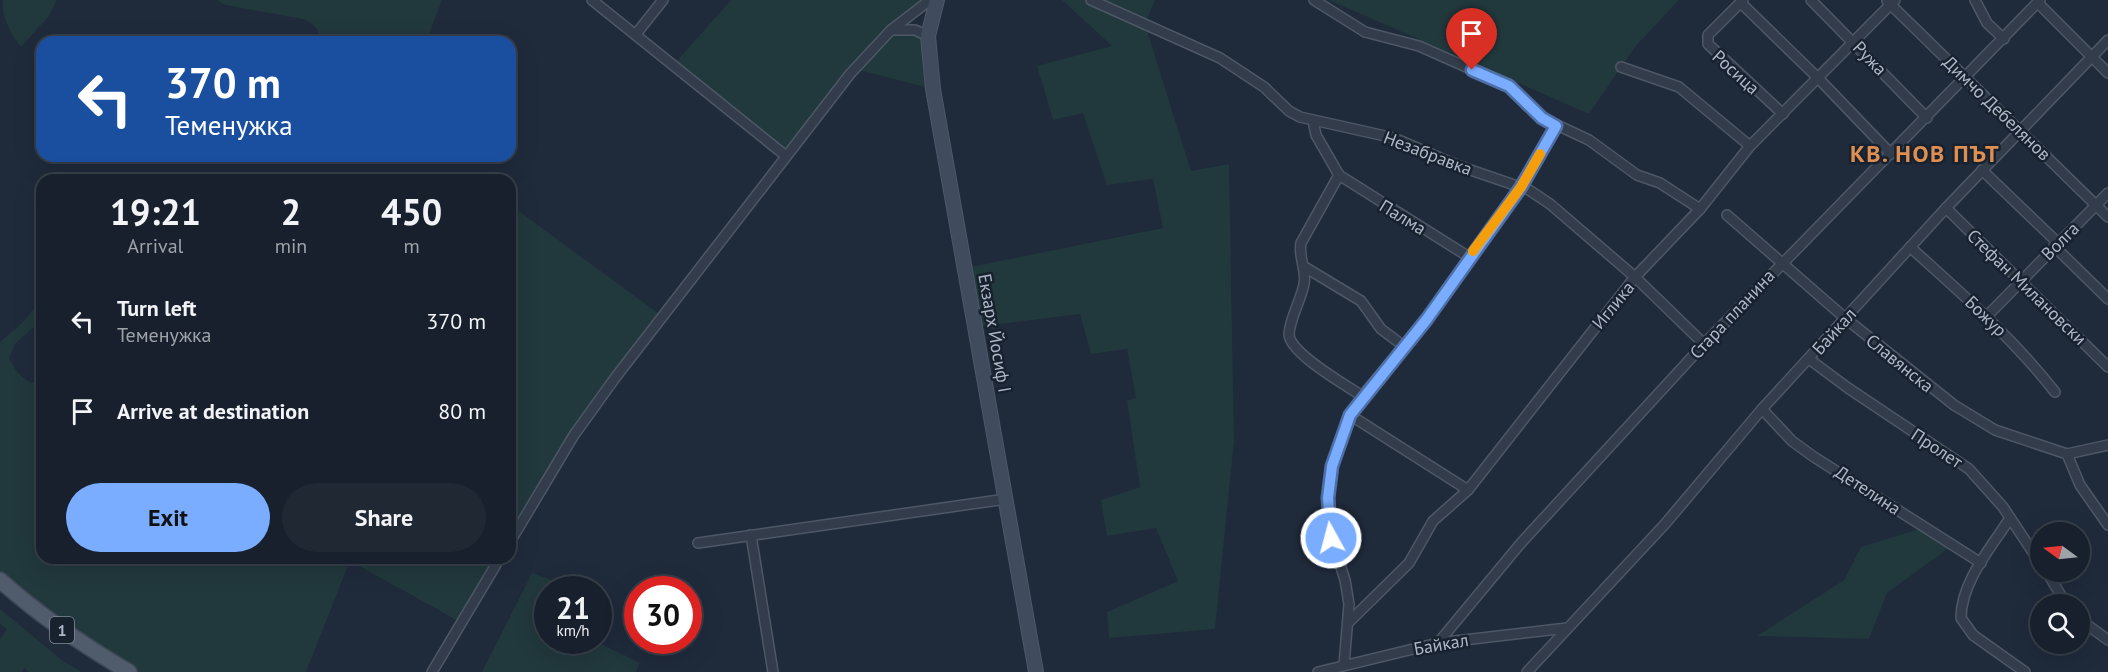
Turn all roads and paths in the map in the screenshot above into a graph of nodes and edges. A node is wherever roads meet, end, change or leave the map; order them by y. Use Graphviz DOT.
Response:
graph roads {
  1 [pos="592,0"];
  2 [pos="663,0"];
  3 [pos="930,0"];
  4 [pos="937,0"];
  5 [pos="1090,0"];
  6 [pos="1314,0"];
  7 [pos="1811,0"];
  8 [pos="1975,0"];
  9 [pos="1890,1"];
  10 [pos="2039,1"];
  11 [pos="1742,2"];
  12 [pos="891,30"];
  13 [pos="636,34"];
  14 [pos="928,36"];
  15 [pos="2004,39"];
  16 [pos="2108,40"];
  17 [pos="1854,42"];
  18 [pos="2092,56"];
  19 [pos="1621,67"];
  20 [pos="2108,72"];
  21 [pos="1966,78"];
  22 [pos="1819,79"];
  23 [pos="1784,114"];
  24 [pos="1927,118"];
  25 [pos="1313,121"];
  26 [pos="1556,126"];
  27 [pos="2020,131"];
  28 [pos="1750,146"];
  29 [pos="1892,154"];
  30 [pos="786,156"];
  31 [pos="1982,170"];
  32 [pos="1339,175"];
  33 [pos="1521,187"];
  34 [pos="2108,193"];
  35 [pos="2096,206"];
  36 [pos="1946,208"];
  37 [pos="1700,209"];
  38 [pos="1727,215"];
  39 [pos="2108,217"];
  40 [pos="2056,244"];
  41 [pos="1910,247"];
  42 [pos="1468,257"];
  43 [pos="1781,261"];
  44 [pos="1303,266"];
  45 [pos="1635,277"];
  46 [pos="2020,280"];
  47 [pos="2108,299"];
  48 [pos="1987,316"];
  49 [pos="1845,318"];
  50 [pos="1704,344"];
  51 [pos="1405,347"];
  52 [pos="1809,359"];
  53 [pos="2108,367"];
  54 [pos="2055,392"];
  55 [pos="1362,396"];
  56 [pos="1762,410"];
  57 [pos="1350,415"];
  58 [pos="2108,445"];
  59 [pos="2067,454"];
  60 [pos="1468,490"];
  61 [pos="1006,499"];
  62 [pos="2010,518"];
  63 [pos="2108,525"];
  64 [pos="516,532"];
  65 [pos="751,535"];
  66 [pos="698,543"];
  67 [pos="2030,548"];
  68 [pos="497,564"];
  69 [pos="1981,564"];
  70 [pos="0,580"];
  71 [pos="1348,622"];
  72 [pos="2090,627"];
  73 [pos="1567,628"];
  74 [pos="2108,640"];
  75 [pos="1438,643"];
  76 [pos="1344,665"];
  77 [pos="129,672"];
  78 [pos="432,672"];
  79 [pos="773,672"];
  80 [pos="1036,672"];
  81 [pos="1318,672"];
  82 [pos="1527,672"];
  83 [pos="2025,672"];
  1 -- 13 [label="street"];
  2 -- 13 [label="street"];
  3 -- 12 [label="street"];
  4 -- 14 [label="main road, Екзарх Йосиф I"];
  5 -- 25 [label="street, Незабравка"];
  6 -- 26 [label="street"];
  7 -- 17 [label="street, Ружа"];
  8 -- 15 [label="street"];
  9 -- 17 [label="street, Иглика"];
  9 -- 21 [label="street, Димчо Дебелянов"];
  10 -- 15 [label="street, Стара планина"];
  10 -- 18 [label="street"];
  11 -- 22 [label="street"];
  11 -- 23 [label="street, Росица"];
  12 -- 14 [label="street"];
  12 -- 30 [label="street"];
  13 -- 30 [label="street"];
  14 -- 61 [label="main road, Екзарх Йосиф I"];
  15 -- 21 [label="street, Стара планина"];
  16 -- 18 [label="street, Байкал"];
  17 -- 22 [label="street, Иглика"];
  17 -- 24 [label="street, Ружа"];
  18 -- 20 [label="street"];
  18 -- 27 [label="street, Байкал"];
  19 -- 28 [label="street"];
  21 -- 24 [label="street, Стара планина"];
  21 -- 27 [label="street, Димчо Дебелянов"];
  22 -- 23 [label="street, Иглика"];
  22 -- 29 [label="street"];
  23 -- 28 [label="street, Иглика"];
  24 -- 29 [label="street, Стара планина"];
  25 -- 32 [label="street"];
  25 -- 33 [label="street, Незабравка"];
  26 -- 33 [label="street"];
  26 -- 37 [label="street"];
  27 -- 31 [label="street, Байкал"];
  27 -- 35 [label="street, Димчо Дебелянов"];
  28 -- 37 [label="street, Иглика"];
  29 -- 43 [label="street, Стара планина"];
  30 -- 64 [label="street"];
  31 -- 36 [label="street, Байкал"];
  31 -- 40 [label="street"];
  32 -- 42 [label="street, Палма"];
  32 -- 44 [label="street"];
  33 -- 42 [label="street"];
  33 -- 45 [label="street, Незабравка"];
  34 -- 35 [label="street, Волга"];
  35 -- 39 [label="street, Димчо Дебелянов"];
  35 -- 40 [label="street, Волга"];
  36 -- 41 [label="street, Байкал"];
  36 -- 46 [label="street, Стефан Милановски"];
  37 -- 45 [label="street, Иглика"];
  38 -- 43 [label="street, Славянска"];
  40 -- 46 [label="street, Волга"];
  40 -- 47 [label="street"];
  41 -- 48 [label="street, Божур"];
  41 -- 49 [label="street, Байкал"];
  42 -- 51 [label="street"];
  43 -- 49 [label="street, Славянска"];
  43 -- 50 [label="street, Стара планина"];
  44 -- 51 [label="street"];
  44 -- 55 [label="street"];
  45 -- 50 [label="street, Незабравка"];
  45 -- 60 [label="street, Иглика"];
  46 -- 48 [label="street, Волга"];
  46 -- 53 [label="street, Стефан Милановски"];
  48 -- 54 [label="street, Божур"];
  49 -- 52 [label="street, Байкал"];
  49 -- 59 [label="street, Славянска"];
  50 -- 75 [label="street, Стара планина"];
  51 -- 55 [label="street"];
  52 -- 56 [label="street, Байкал"];
  52 -- 62 [label="street, Пролет"];
  55 -- 57 [label="street"];
  56 -- 69 [label="street, Детелина"];
  56 -- 73 [label="street, Байкал"];
  57 -- 60 [label="street"];
  57 -- 71 [label="street"];
  58 -- 59 [label="street, Славянска"];
  59 -- 63 [label="street"];
  60 -- 71 [label="street, Иглика"];
  61 -- 65 [label="street"];
  61 -- 80 [label="main road, Екзарх Йосиф I"];
  62 -- 67 [label="street, Пролет"];
  62 -- 69 [label="street"];
  65 -- 66 [label="street"];
  65 -- 79 [label="street"];
  68 -- 78 [label="street"];
  69 -- 83 [label="street"];
  70 -- 77 [label="main road, 1"];
  71 -- 76 [label="street"];
  72 -- 74 [label="street"];
  73 -- 75 [label="street, Байкал"];
  73 -- 82 [label="street, Байкал"];
  75 -- 76 [label="street, Байкал"];
  76 -- 81 [label="street, Байкал"];
}
